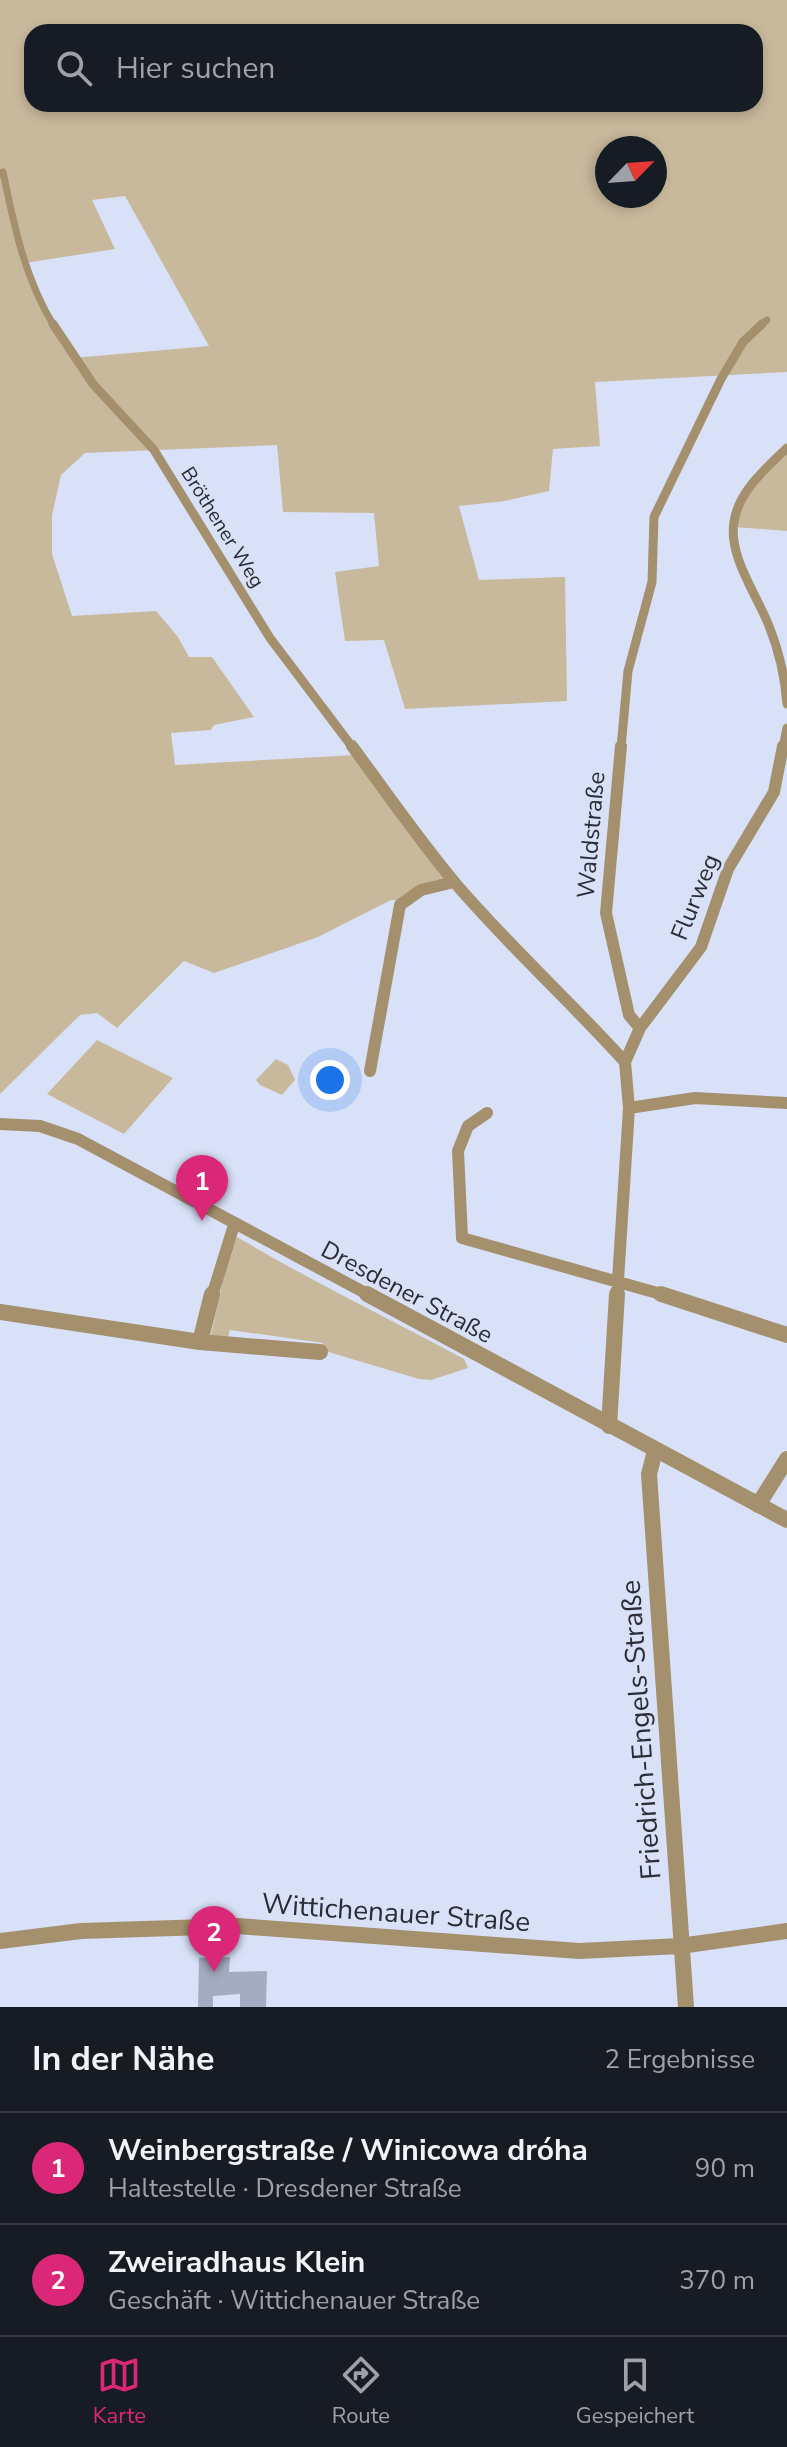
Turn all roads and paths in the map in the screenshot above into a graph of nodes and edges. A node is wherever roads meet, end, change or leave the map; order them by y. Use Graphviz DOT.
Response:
graph roads {
  1 [pos="1,173"];
  2 [pos="767,320"];
  3 [pos="787,448"];
  4 [pos="787,704"];
  5 [pos="787,728"];
  6 [pos="454,882"];
  7 [pos="640,1028"];
  8 [pos="625,1062"];
  9 [pos="370,1071"];
  10 [pos="787,1103"];
  11 [pos="629,1108"];
  12 [pos="487,1113"];
  13 [pos="0,1124"];
  14 [pos="234,1225"];
  15 [pos="617,1280"];
  16 [pos="0,1312"];
  17 [pos="787,1335"];
  18 [pos="200,1342"];
  19 [pos="320,1352"];
  20 [pos="609,1426"];
  21 [pos="655,1451"];
  22 [pos="787,1459"];
  23 [pos="758,1505"];
  24 [pos="787,1520"];
  25 [pos="787,1931"];
  26 [pos="0,1941"];
  27 [pos="680,1946"];
  28 [pos="686,2007"];
  1 -- 6 [label="street, Bröthener Weg"];
  2 -- 7 [label="street, Waldstraße"];
  3 -- 4 [label="street"];
  5 -- 7 [label="street, Flurweg"];
  6 -- 8 [label="street, Bröthener Weg"];
  6 -- 9 [label="street"];
  7 -- 8 [label="street"];
  8 -- 11 [label="street"];
  10 -- 11 [label="street"];
  11 -- 15 [label="street"];
  12 -- 15 [label="street"];
  13 -- 14 [label="street, Dresdener Straße"];
  14 -- 18 [label="street"];
  14 -- 20 [label="street, Dresdener Straße"];
  15 -- 17 [label="street"];
  15 -- 20 [label="street"];
  16 -- 18 [label="street"];
  18 -- 19 [label="street"];
  20 -- 21 [label="street, Dresdener Straße"];
  21 -- 23 [label="street, Dresdener Straße"];
  21 -- 27 [label="street, Friedrich-Engels-Straße"];
  22 -- 23 [label="street"];
  23 -- 24 [label="street, Dresdener Straße"];
  25 -- 27 [label="street, Wittichenauer Straße"];
  26 -- 27 [label="street, Wittichenauer Straße"];
  27 -- 28 [label="street, Friedrich-Engels-Straße"];
}
